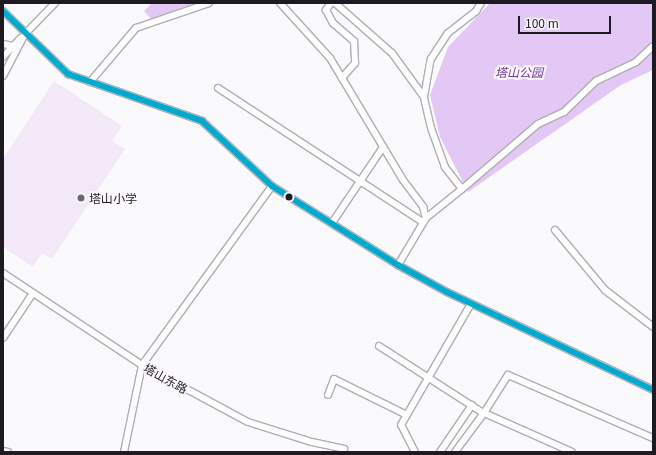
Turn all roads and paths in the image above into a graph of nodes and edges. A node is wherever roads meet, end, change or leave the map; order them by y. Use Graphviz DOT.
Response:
graph roads {
  1 [pos="55,3"];
  2 [pos="209,3"];
  3 [pos="280,3"];
  4 [pos="331,3"];
  5 [pos="335,3"];
  6 [pos="481,3"];
  7 [pos="3,11"];
  8 [pos="25,34"];
  9 [pos="3,44"];
  10 [pos="14,46"];
  11 [pos="653,46"];
  12 [pos="3,57"];
  13 [pos="3,76"];
  14 [pos="343,78"];
  15 [pos="90,82"];
  16 [pos="218,88"];
  17 [pos="424,97"];
  18 [pos="382,147"];
  19 [pos="360,182"];
  20 [pos="272,186"];
  21 [pos="462,189"];
  22 [pos="425,220"];
  23 [pos="332,224"];
  24 [pos="555,230"];
  25 [pos="398,264"];
  26 [pos="3,273"];
  27 [pos="33,292"];
  28 [pos="471,304"];
  29 [pos="653,327"];
  30 [pos="3,338"];
  31 [pos="379,346"];
  32 [pos="142,365"];
  33 [pos="429,378"];
  34 [pos="653,390"];
  35 [pos="328,395"];
  36 [pos="472,405"];
  37 [pos="484,413"];
  38 [pos="407,415"];
  39 [pos="653,438"];
  40 [pos="344,449"];
  41 [pos="3,451"];
  42 [pos="8,452"];
  43 [pos="124,452"];
  44 [pos="415,452"];
  45 [pos="440,452"];
  46 [pos="455,452"];
  47 [pos="572,452"];
  1 -- 8 [label="street"];
  2 -- 15 [label="street"];
  3 -- 14 [label="street"];
  4 -- 14 [label="street"];
  5 -- 17 [label="street"];
  6 -- 17 [label="street"];
  7 -- 8 [label="street"];
  8 -- 10 [label="street"];
  8 -- 13 [label="street"];
  8 -- 15 [label="street"];
  9 -- 10 [label="street"];
  10 -- 12 [label="street"];
  11 -- 21 [label="street"];
  14 -- 18 [label="street"];
  15 -- 20 [label="street"];
  16 -- 19 [label="street"];
  17 -- 21 [label="street"];
  18 -- 19 [label="street"];
  18 -- 22 [label="street"];
  19 -- 22 [label="street"];
  19 -- 23 [label="street"];
  20 -- 23 [label="street"];
  20 -- 32 [label="street"];
  21 -- 22 [label="street"];
  22 -- 25 [label="street"];
  23 -- 25 [label="street"];
  24 -- 29 [label="street"];
  25 -- 28 [label="street"];
  26 -- 27 [label="street, 塔山东路"];
  27 -- 30 [label="street"];
  27 -- 32 [label="street, 塔山东路"];
  28 -- 33 [label="street"];
  28 -- 34 [label="street"];
  31 -- 33 [label="street"];
  32 -- 40 [label="street, 塔山东路"];
  32 -- 43 [label="street"];
  33 -- 36 [label="street"];
  33 -- 38 [label="street"];
  35 -- 38 [label="street"];
  36 -- 37 [label="street"];
  36 -- 45 [label="street"];
  37 -- 39 [label="street"];
  37 -- 46 [label="street"];
  37 -- 47 [label="street"];
  38 -- 44 [label="street"];
  41 -- 42 [label="street"];
}
